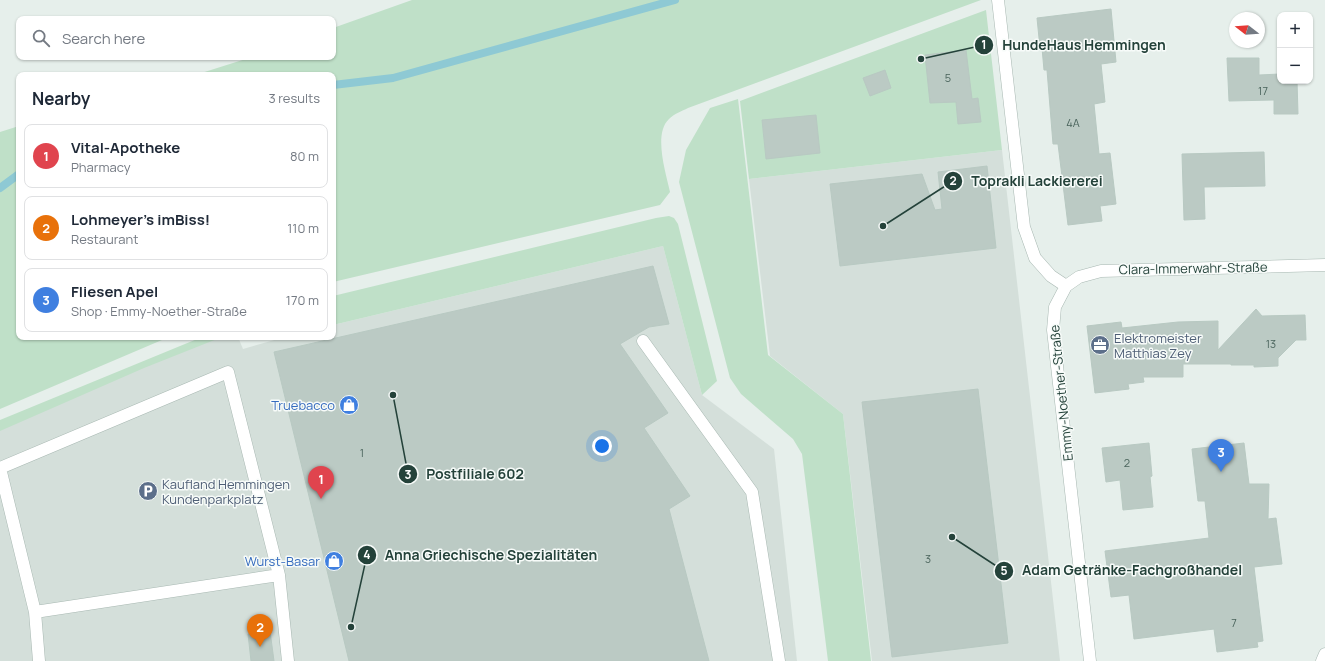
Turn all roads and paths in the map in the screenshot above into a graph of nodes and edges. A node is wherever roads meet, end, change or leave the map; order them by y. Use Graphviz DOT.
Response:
graph roads {
  1 [pos="998,0"];
  2 [pos="1325,265"];
  3 [pos="1066,286"];
  4 [pos="644,341"];
  5 [pos="0,468"];
  6 [pos="279,575"];
  7 [pos="35,612"];
  8 [pos="1325,654"];
  9 [pos="39,661"];
  10 [pos="288,661"];
  11 [pos="779,661"];
  12 [pos="1090,661"];
  13 [pos="1322,661"];
  1 -- 3 [label="street"];
  2 -- 3 [label="street, Clara-Immerwahr-Straße"];
  3 -- 12 [label="street, Emmy-Noether-Straße"];
  4 -- 11 [label="street"];
  5 -- 6 [label="street"];
  5 -- 7 [label="street"];
  6 -- 7 [label="street"];
  6 -- 10 [label="street"];
  7 -- 9 [label="street"];
  8 -- 13 [label="street"];
}
